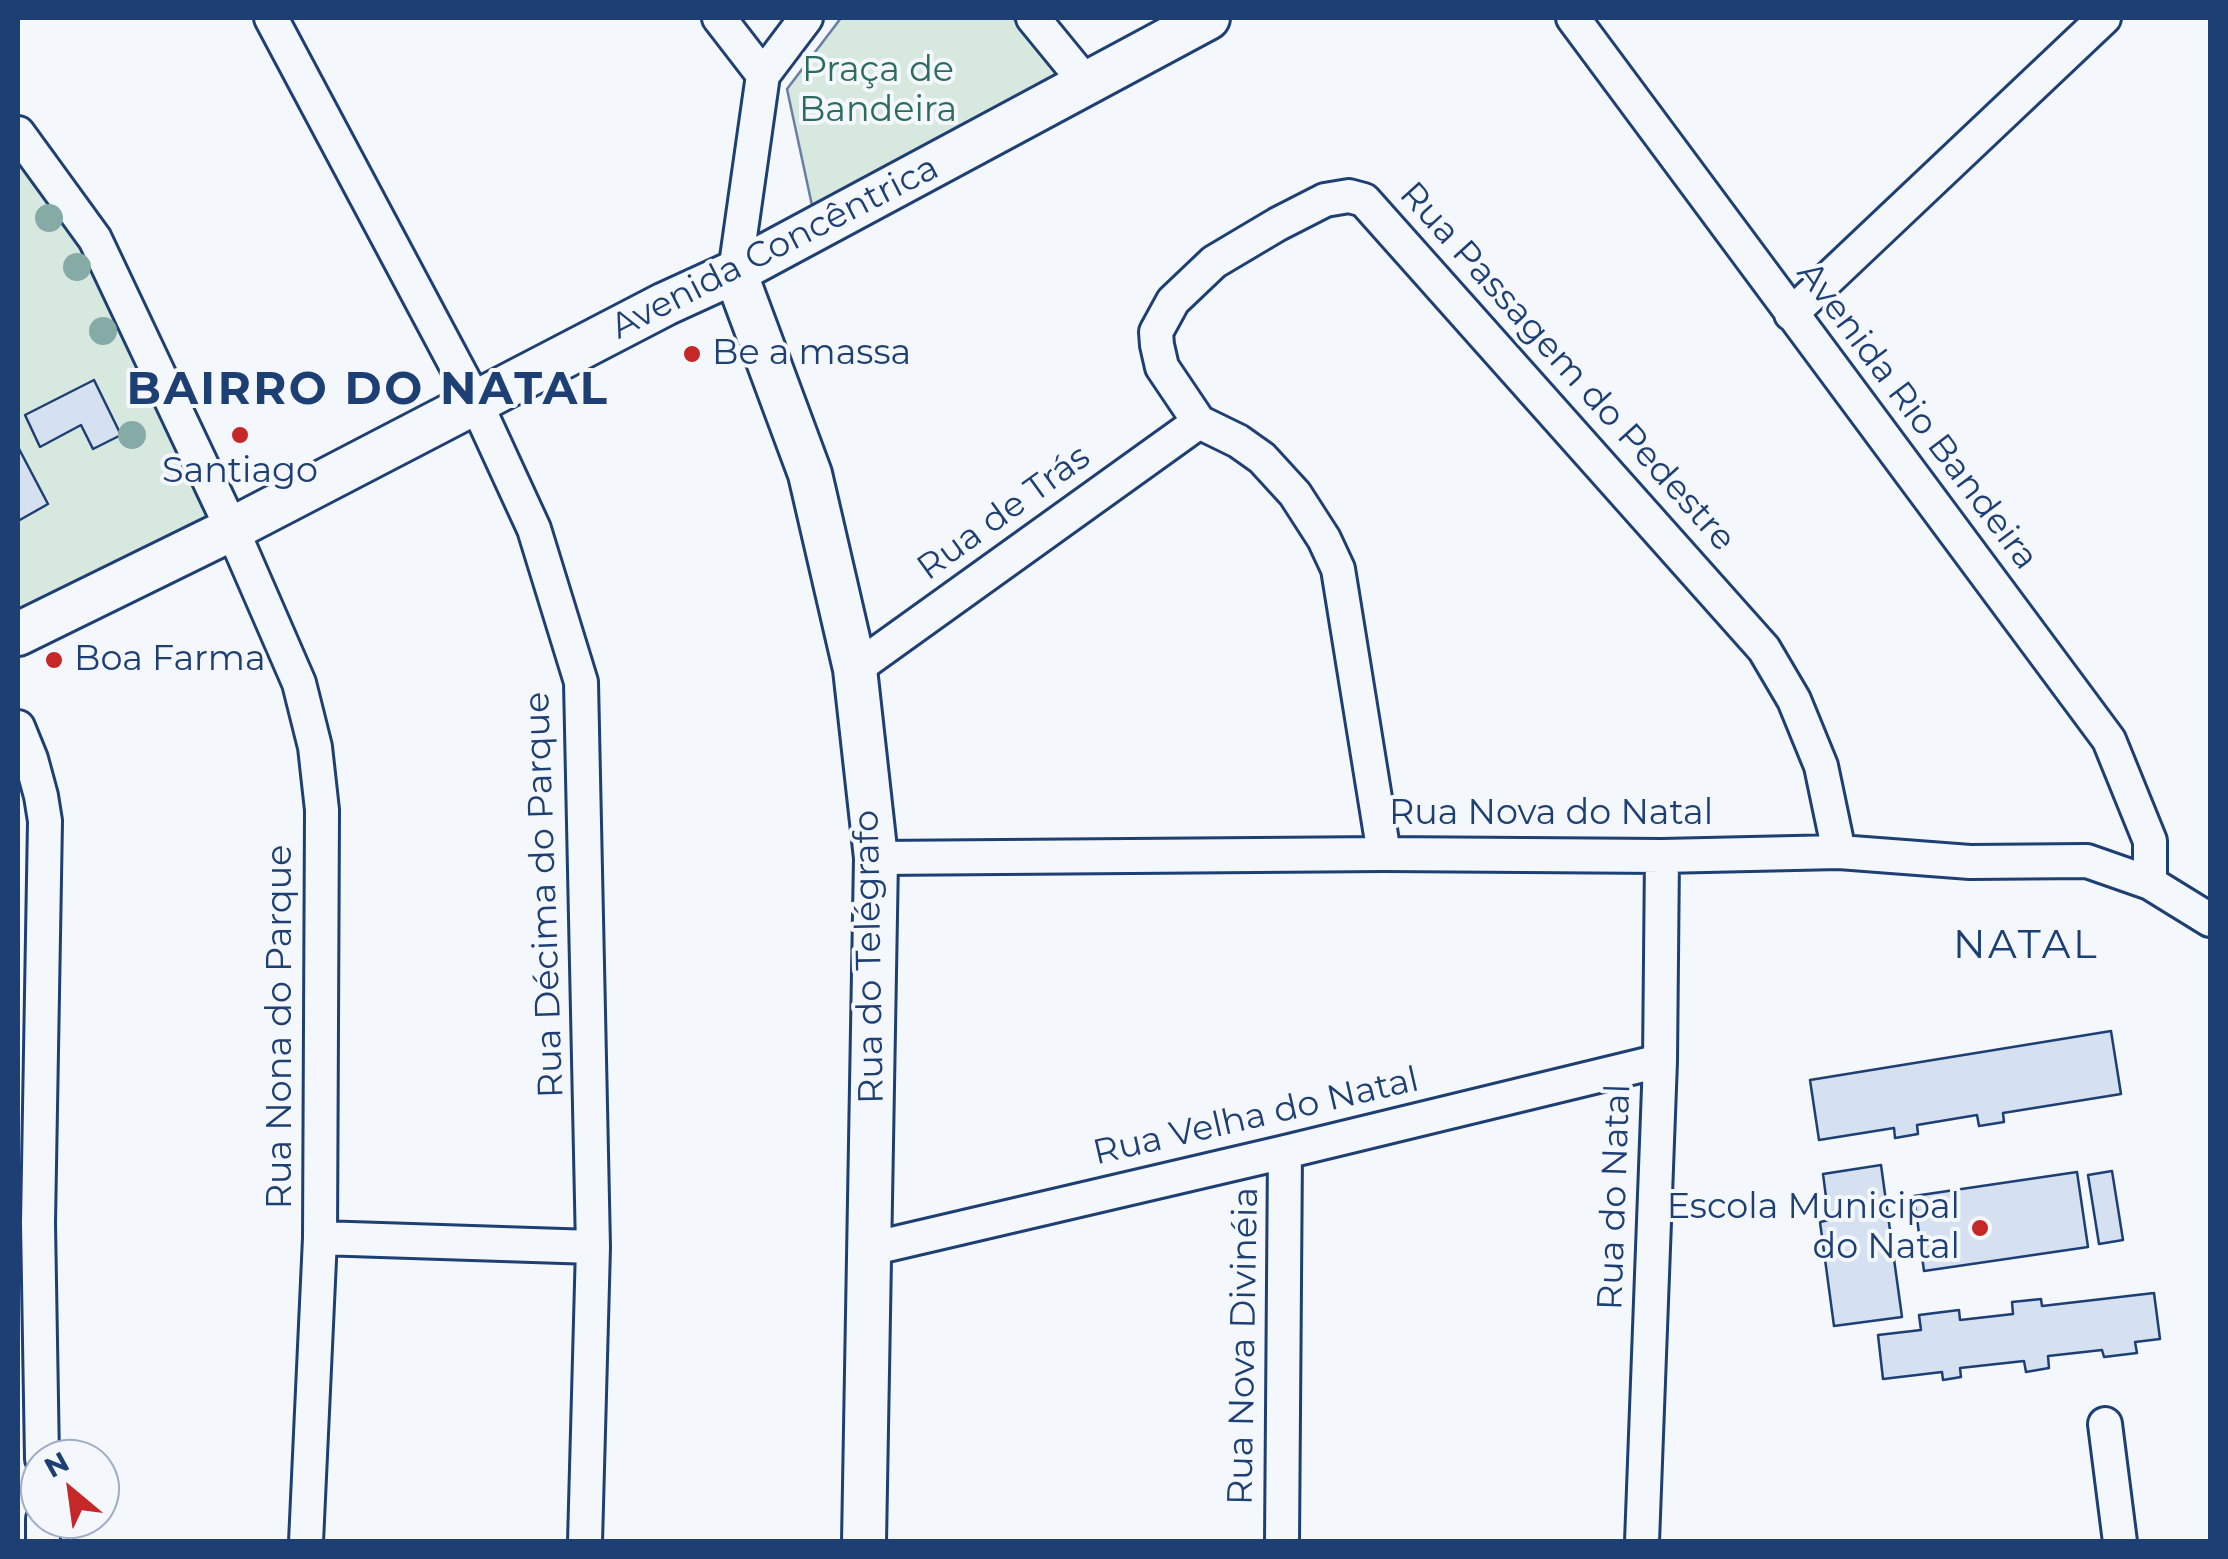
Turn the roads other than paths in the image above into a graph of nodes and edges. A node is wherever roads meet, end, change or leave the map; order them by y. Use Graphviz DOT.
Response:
graph roads {
  1 [pos="271,18"];
  2 [pos="719,18"];
  3 [pos="806,18"];
  4 [pos="1034,18"];
  5 [pos="1208,18"];
  6 [pos="1573,18"];
  7 [pos="2104,18"];
  8 [pos="762,75"];
  9 [pos="1087,84"];
  10 [pos="18,133"];
  11 [pos="735,272"];
  12 [pos="1791,314"];
  13 [pos="476,403"];
  14 [pos="1200,422"];
  15 [pos="232,528"];
  16 [pos="18,634"];
  17 [pos="855,669"];
  18 [pos="18,727"];
  19 [pos="1839,852"];
  20 [pos="1384,854"];
  21 [pos="1662,856"];
  22 [pos="876,858"];
  23 [pos="2150,883"];
  24 [pos="2210,920"];
  25 [pos="1660,1061"];
  26 [pos="1285,1152"];
  27 [pos="28,1223"];
  28 [pos="320,1238"];
  29 [pos="594,1247"];
  30 [pos="870,1248"];
  31 [pos="2105,1424"];
  32 [pos="41,1439"];
  33 [pos="306,1542"];
  34 [pos="585,1542"];
  35 [pos="864,1542"];
  36 [pos="1282,1542"];
  37 [pos="1642,1542"];
  38 [pos="2120,1542"];
  1 -- 13 [label="street, Rua Décima do Parque"];
  2 -- 8 [label="street"];
  3 -- 8 [label="street"];
  4 -- 9 [label="street"];
  5 -- 9 [label="street, Avenida Concêntrica"];
  6 -- 12 [label="street, Avenida Rio Bandeira"];
  7 -- 12 [label="street"];
  8 -- 11 [label="street"];
  9 -- 11 [label="street, Avenida Concêntrica"];
  10 -- 15 [label="street, Rua Nona do Parque"];
  11 -- 13 [label="street, Avenida Concêntrica"];
  11 -- 17 [label="street, Rua do Telégrafo"];
  12 -- 23 [label="street, Avenida Rio Bandeira"];
  13 -- 15 [label="street, Avenida Concêntrica"];
  13 -- 29 [label="street, Rua Décima do Parque"];
  14 -- 17 [label="street, Rua de Trás"];
  14 -- 19 [label="street, Rua Passagem do Pedestre"];
  14 -- 20 [label="street"];
  15 -- 16 [label="street, Avenida Concêntrica"];
  15 -- 28 [label="street, Rua Nona do Parque"];
  17 -- 22 [label="street, Rua do Telégrafo"];
  18 -- 27 [label="street"];
  19 -- 21 [label="street, Rua Nova do Natal"];
  19 -- 23 [label="street, Rua Nova do Natal"];
  20 -- 21 [label="street, Rua Nova do Natal"];
  20 -- 22 [label="street, Rua Nova do Natal"];
  21 -- 25 [label="street, Rua do Natal"];
  22 -- 30 [label="street, Rua do Telégrafo"];
  23 -- 24 [label="street, Rua Nova do Natal"];
  25 -- 26 [label="street, Rua Velha do Natal"];
  25 -- 37 [label="street, Rua do Natal"];
  26 -- 30 [label="street, Rua Velha do Natal"];
  26 -- 36 [label="street, Rua Nova Divinéia"];
  27 -- 32 [label="street"];
  28 -- 29 [label="street"];
  28 -- 33 [label="street, Rua Nona do Parque"];
  29 -- 34 [label="street, Rua Décima do Parque"];
  30 -- 35 [label="street, Rua do Telégrafo"];
  31 -- 38 [label="street"];
}
